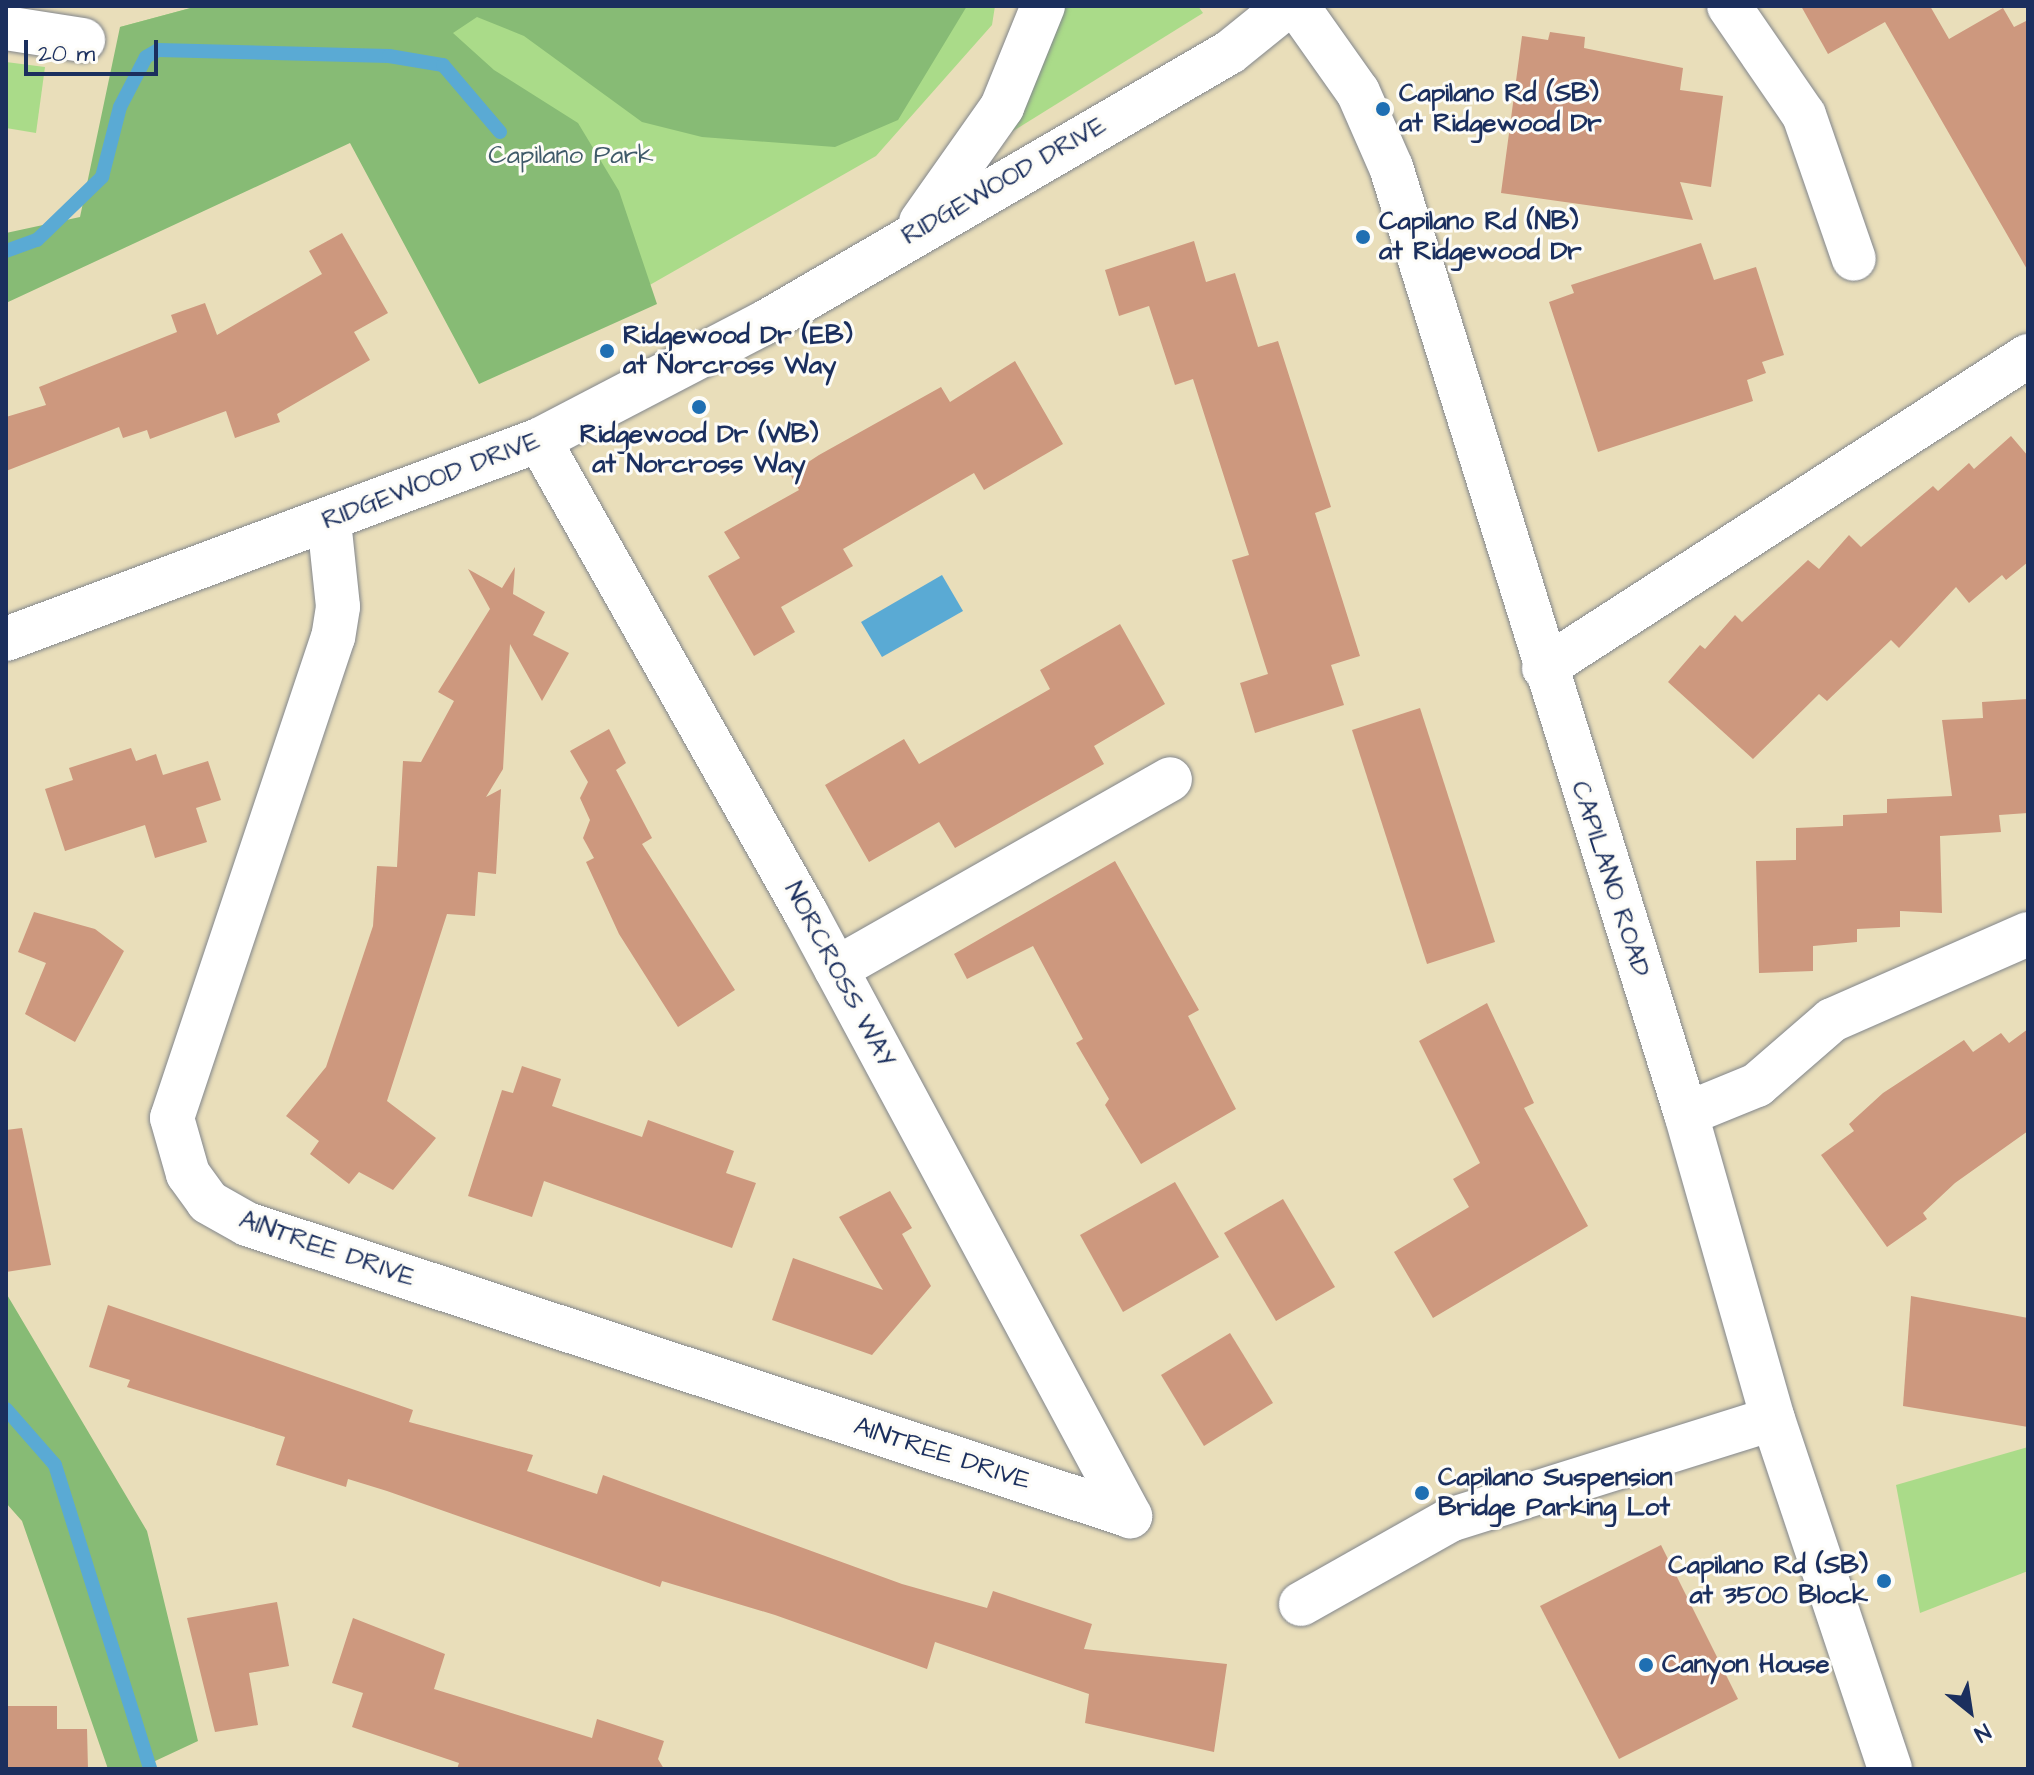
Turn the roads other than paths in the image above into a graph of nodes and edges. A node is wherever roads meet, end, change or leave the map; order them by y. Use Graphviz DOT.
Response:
graph roads {
  1 [pos="1043,6"];
  2 [pos="1287,6"];
  3 [pos="1297,6"];
  4 [pos="1729,6"];
  5 [pos="6,28"];
  6 [pos="83,40"];
  7 [pos="912,234"];
  8 [pos="1854,259"];
  9 [pos="2028,356"];
  10 [pos="539,440"];
  11 [pos="329,521"];
  12 [pos="6,639"];
  13 [pos="1544,668"];
  14 [pos="1170,779"];
  15 [pos="2028,934"];
  16 [pos="836,969"];
  17 [pos="1686,1114"];
  18 [pos="1773,1419"];
  19 [pos="1130,1516"];
  20 [pos="1301,1604"];
  21 [pos="1890,1769"];
  1 -- 7 [label="main road"];
  2 -- 7 [label="main road, RIDGEWOOD DRIVE"];
  3 -- 13 [label="main road, CAPILANO ROAD"];
  4 -- 8 [label="main road"];
  5 -- 6 [label="main road"];
  7 -- 10 [label="main road, RIDGEWOOD DRIVE"];
  9 -- 13 [label="main road"];
  10 -- 11 [label="main road, RIDGEWOOD DRIVE"];
  10 -- 16 [label="main road, NORCROSS WAY"];
  11 -- 12 [label="main road, RIDGEWOOD DRIVE"];
  11 -- 19 [label="main road, AINTREE DRIVE"];
  13 -- 17 [label="main road, CAPILANO ROAD"];
  14 -- 16 [label="main road"];
  15 -- 17 [label="main road"];
  16 -- 19 [label="main road, NORCROSS WAY"];
  17 -- 18 [label="main road, CAPILANO ROAD"];
  18 -- 20 [label="main road"];
  18 -- 21 [label="main road, CAPILANO ROAD"];
}
